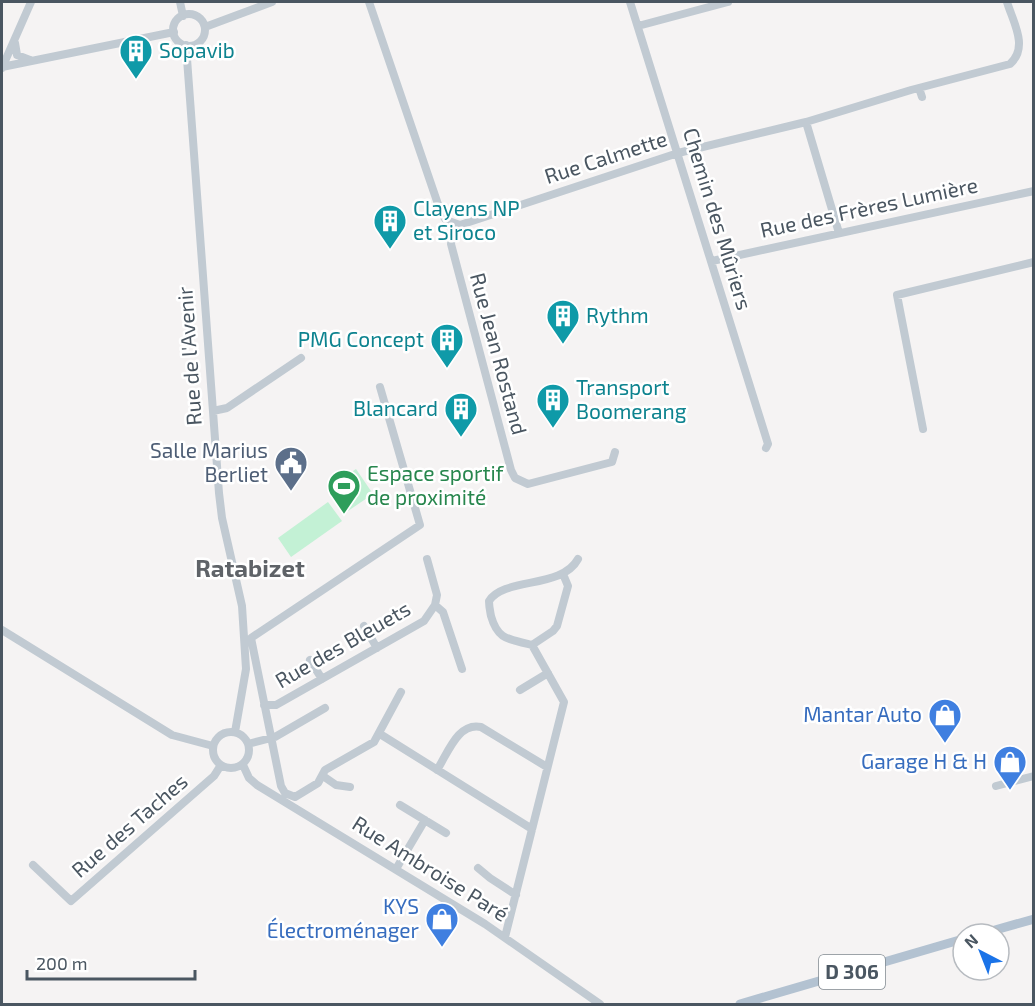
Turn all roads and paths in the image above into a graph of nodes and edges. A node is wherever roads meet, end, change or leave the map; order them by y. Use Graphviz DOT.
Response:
graph roads {
  1 [pos="31,2"];
  2 [pos="180,2"];
  3 [pos="272,2"];
  4 [pos="369,2"];
  5 [pos="630,2"];
  6 [pos="728,2"];
  7 [pos="1007,2"];
  8 [pos="183,16"];
  9 [pos="638,26"];
  10 [pos="205,27"];
  11 [pos="174,32"];
  12 [pos="16,36"];
  13 [pos="186,45"];
  14 [pos="30,60"];
  15 [pos="2,67"];
  16 [pos="919,88"];
  17 [pos="922,97"];
  18 [pos="806,122"];
  19 [pos="678,153"];
  20 [pos="1034,191"];
  21 [pos="454,224"];
  22 [pos="839,233"];
  23 [pos="712,261"];
  24 [pos="1034,262"];
  25 [pos="302,358"];
  26 [pos="380,387"];
  27 [pos="213,411"];
  28 [pos="923,429"];
  29 [pos="766,448"];
  30 [pos="615,453"];
  31 [pos="427,559"];
  32 [pos="578,559"];
  33 [pos="563,574"];
  34 [pos="435,605"];
  35 [pos="364,626"];
  36 [pos="2,630"];
  37 [pos="532,645"];
  38 [pos="377,648"];
  39 [pos="310,660"];
  40 [pos="462,669"];
  41 [pos="548,673"];
  42 [pos="322,679"];
  43 [pos="520,690"];
  44 [pos="401,692"];
  45 [pos="264,705"];
  46 [pos="326,708"];
  47 [pos="235,732"];
  48 [pos="380,734"];
  49 [pos="271,738"];
  50 [pos="248,744"];
  51 [pos="213,746"];
  52 [pos="221,765"];
  53 [pos="243,765"];
  54 [pos="547,767"];
  55 [pos="437,770"];
  56 [pos="322,776"];
  57 [pos="1034,776"];
  58 [pos="996,786"];
  59 [pos="350,787"];
  60 [pos="400,805"];
  61 [pos="425,820"];
  62 [pos="532,829"];
  63 [pos="446,833"];
  64 [pos="33,865"];
  65 [pos="478,868"];
  66 [pos="396,869"];
  67 [pos="516,895"];
  68 [pos="1034,919"];
  69 [pos="1011,926"];
  70 [pos="505,937"];
  71 [pos="951,943"];
  72 [pos="600,1005"];
  73 [pos="740,1005"];
  1 -- 12 [label="street"];
  2 -- 8 [label="street"];
  3 -- 10 [label="street"];
  4 -- 21 [label="street"];
  5 -- 9 [label="street, Chemin des Mûriers"];
  6 -- 9 [label="street"];
  7 -- 16 [label="street, Rue Calmette"];
  8 -- 10 [label="street"];
  8 -- 11 [label="street"];
  9 -- 19 [label="street, Chemin des Mûriers"];
  10 -- 13 [label="street"];
  11 -- 13 [label="street"];
  11 -- 14 [label="street"];
  12 -- 14 [label="street"];
  12 -- 15 [label="street"];
  13 -- 27 [label="street, Rue de l'Avenir"];
  14 -- 15 [label="street"];
  16 -- 17 [label="street"];
  16 -- 18 [label="street, Rue Calmette"];
  18 -- 19 [label="street, Rue Calmette"];
  18 -- 22 [label="street"];
  19 -- 21 [label="street, Rue Calmette"];
  19 -- 23 [label="street, Chemin des Mûriers"];
  20 -- 22 [label="street, Rue des Frères Lumière"];
  21 -- 30 [label="street, Rue Jean Rostand"];
  22 -- 23 [label="street, Rue des Frères Lumière"];
  23 -- 29 [label="street, Chemin des Mûriers"];
  24 -- 28 [label="street"];
  25 -- 27 [label="street"];
  26 -- 45 [label="street"];
  27 -- 47 [label="street, Rue de l'Avenir"];
  31 -- 34 [label="street, Rue des Bleuets"];
  32 -- 33 [label="street"];
  33 -- 37 [label="street"];
  33 -- 37 [label="street"];
  34 -- 38 [label="street, Rue des Bleuets"];
  34 -- 40 [label="street, Rue des Bleuets"];
  35 -- 38 [label="street"];
  36 -- 51 [label="street"];
  37 -- 41 [label="street"];
  38 -- 42 [label="street, Rue des Bleuets"];
  39 -- 42 [label="street"];
  41 -- 43 [label="street"];
  41 -- 54 [label="street"];
  42 -- 45 [label="street, Rue des Bleuets"];
  44 -- 48 [label="street"];
  45 -- 49 [label="street"];
  46 -- 49 [label="street"];
  47 -- 50 [label="street"];
  47 -- 51 [label="street"];
  48 -- 55 [label="street"];
  48 -- 56 [label="street"];
  49 -- 50 [label="street"];
  49 -- 56 [label="street"];
  50 -- 53 [label="street"];
  51 -- 52 [label="street"];
  52 -- 53 [label="street"];
  52 -- 64 [label="street, Rue des Taches"];
  53 -- 66 [label="street, Rue Ambroise Paré"];
  54 -- 55 [label="street"];
  54 -- 62 [label="street"];
  55 -- 62 [label="street"];
  56 -- 59 [label="street"];
  57 -- 58 [label="street"];
  60 -- 61 [label="street"];
  61 -- 63 [label="street"];
  61 -- 66 [label="street"];
  62 -- 67 [label="street"];
  65 -- 67 [label="street"];
  66 -- 70 [label="street, Rue Ambroise Paré"];
  67 -- 70 [label="street"];
  68 -- 69 [label="main road"];
  70 -- 72 [label="street, Rue Ambroise Paré"];
  71 -- 73 [label="main road, D 306"];
}
